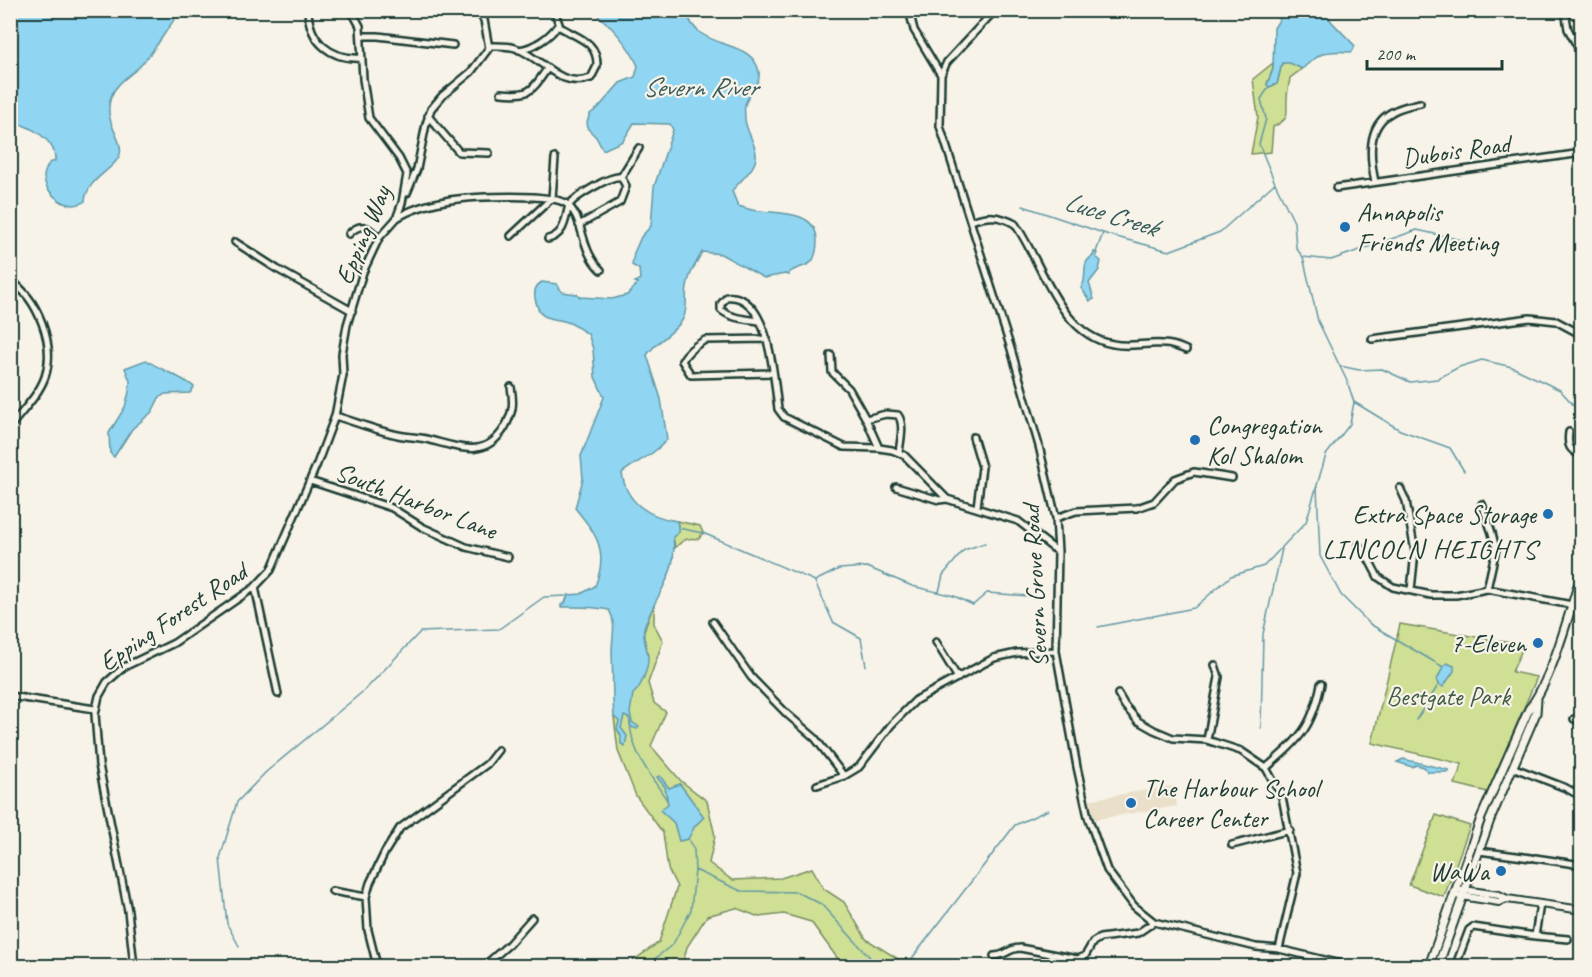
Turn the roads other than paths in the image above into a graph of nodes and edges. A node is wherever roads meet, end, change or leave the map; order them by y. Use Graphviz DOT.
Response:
graph roads {
  1 [pos="308,10"];
  2 [pos="348,10"];
  3 [pos="476,10"];
  4 [pos="494,10"];
  5 [pos="554,10"];
  6 [pos="909,10"];
  7 [pos="995,10"];
  8 [pos="1565,10"];
  9 [pos="482,17"];
  10 [pos="558,25"];
  11 [pos="361,36"];
  12 [pos="453,45"];
  13 [pos="489,46"];
  14 [pos="519,50"];
  15 [pos="1581,53"];
  16 [pos="362,58"];
  17 [pos="1581,63"];
  18 [pos="547,69"];
  19 [pos="941,75"];
  20 [pos="501,93"];
  21 [pos="1420,103"];
  22 [pos="428,116"];
  23 [pos="639,148"];
  24 [pos="489,153"];
  25 [pos="1581,153"];
  26 [pos="555,159"];
  27 [pos="621,177"];
  28 [pos="1375,182"];
  29 [pos="1336,188"];
  30 [pos="552,198"];
  31 [pos="402,203"];
  32 [pos="568,205"];
  33 [pos="396,219"];
  34 [pos="971,221"];
  35 [pos="579,225"];
  36 [pos="349,234"];
  37 [pos="511,236"];
  38 [pos="379,238"];
  39 [pos="548,238"];
  40 [pos="235,242"];
  41 [pos="601,270"];
  42 [pos="10,280"];
  43 [pos="352,311"];
  44 [pos="759,321"];
  45 [pos="1581,335"];
  46 [pos="767,339"];
  47 [pos="1372,339"];
  48 [pos="1186,350"];
  49 [pos="831,355"];
  50 [pos="773,373"];
  51 [pos="511,387"];
  52 [pos="335,416"];
  53 [pos="866,419"];
  54 [pos="10,427"];
  55 [pos="1569,432"];
  56 [pos="973,437"];
  57 [pos="879,448"];
  58 [pos="899,453"];
  59 [pos="1581,456"];
  60 [pos="1232,478"];
  61 [pos="310,481"];
  62 [pos="896,487"];
  63 [pos="1400,488"];
  64 [pos="947,499"];
  65 [pos="1482,504"];
  66 [pos="977,507"];
  67 [pos="1056,518"];
  68 [pos="1358,545"];
  69 [pos="1058,552"];
  70 [pos="508,557"];
  71 [pos="1581,573"];
  72 [pos="255,587"];
  73 [pos="1487,589"];
  74 [pos="1411,591"];
  75 [pos="1579,591"];
  76 [pos="1572,605"];
  77 [pos="713,622"];
  78 [pos="936,642"];
  79 [pos="1056,651"];
  80 [pos="1215,665"];
  81 [pos="957,678"];
  82 [pos="1321,684"];
  83 [pos="278,694"];
  84 [pos="1118,694"];
  85 [pos="10,696"];
  86 [pos="1537,698"];
  87 [pos="95,709"];
  88 [pos="1574,719"];
  89 [pos="1581,720"];
  90 [pos="1207,740"];
  91 [pos="498,750"];
  92 [pos="1512,767"];
  93 [pos="1266,768"];
  94 [pos="844,776"];
  95 [pos="818,784"];
  96 [pos="1581,797"];
  97 [pos="1489,798"];
  98 [pos="1497,801"];
  99 [pos="1290,830"];
  100 [pos="1232,845"];
  101 [pos="1479,851"];
  102 [pos="1581,865"];
  103 [pos="332,891"];
  104 [pos="1456,892"];
  105 [pos="1464,894"];
  106 [pos="366,897"];
  107 [pos="1540,904"];
  108 [pos="1581,910"];
  109 [pos="532,918"];
  110 [pos="1154,922"];
  111 [pos="1535,936"];
  112 [pos="1568,939"];
  113 [pos="1279,950"];
  114 [pos="994,956"];
  115 [pos="134,966"];
  116 [pos="377,966"];
  117 [pos="484,966"];
  118 [pos="1350,966"];
  119 [pos="1429,966"];
  120 [pos="1438,966"];
  121 [pos="1461,966"];
  1 -- 16 [label="street"];
  2 -- 11 [label="street, Epping Way"];
  3 -- 9 [label="street"];
  4 -- 9 [label="street"];
  5 -- 10 [label="street"];
  6 -- 19 [label="street"];
  7 -- 19 [label="street"];
  8 -- 15 [label="street"];
  9 -- 13 [label="street"];
  10 -- 14 [label="street"];
  10 -- 18 [label="street"];
  11 -- 12 [label="street"];
  11 -- 16 [label="street, Epping Way"];
  13 -- 14 [label="street"];
  13 -- 22 [label="street"];
  14 -- 18 [label="street"];
  15 -- 17 [label="street"];
  16 -- 31 [label="street, Epping Way"];
  18 -- 20 [label="street"];
  19 -- 34 [label="street, Severn Grove Road"];
  21 -- 28 [label="street"];
  22 -- 24 [label="street"];
  22 -- 31 [label="street"];
  23 -- 27 [label="street"];
  25 -- 28 [label="street, Dubois Road"];
  26 -- 30 [label="street"];
  27 -- 32 [label="street"];
  27 -- 35 [label="street"];
  28 -- 29 [label="street, Dubois Road"];
  30 -- 32 [label="street"];
  30 -- 33 [label="street"];
  30 -- 37 [label="street"];
  31 -- 33 [label="street, Epping Way"];
  32 -- 35 [label="street"];
  32 -- 39 [label="street"];
  33 -- 38 [label="street, Epping Way"];
  34 -- 48 [label="street"];
  34 -- 67 [label="street, Severn Grove Road"];
  35 -- 41 [label="street"];
  36 -- 38 [label="street"];
  38 -- 43 [label="street, Epping Way"];
  40 -- 43 [label="street"];
  42 -- 54 [label="street"];
  43 -- 52 [label="street, Epping Forest Road"];
  44 -- 44 [label="street"];
  44 -- 46 [label="street"];
  45 -- 47 [label="street"];
  46 -- 50 [label="street"];
  46 -- 50 [label="street"];
  49 -- 53 [label="street"];
  50 -- 57 [label="street"];
  51 -- 52 [label="street"];
  52 -- 61 [label="street, Epping Forest Road"];
  53 -- 57 [label="street"];
  53 -- 58 [label="street"];
  55 -- 59 [label="street"];
  56 -- 66 [label="street"];
  57 -- 58 [label="street"];
  58 -- 64 [label="street"];
  60 -- 67 [label="street"];
  61 -- 70 [label="street, South Harbor Lane"];
  61 -- 72 [label="street, Epping Forest Road"];
  62 -- 64 [label="street"];
  63 -- 74 [label="street"];
  64 -- 66 [label="street"];
  65 -- 73 [label="street"];
  66 -- 69 [label="street"];
  67 -- 69 [label="street, Severn Grove Road"];
  68 -- 74 [label="street"];
  69 -- 79 [label="street, Severn Grove Road"];
  71 -- 75 [label="main road"];
  72 -- 83 [label="street"];
  72 -- 87 [label="street, Epping Forest Road"];
  73 -- 74 [label="street"];
  73 -- 76 [label="street"];
  75 -- 76 [label="main road"];
  76 -- 86 [label="main road"];
  77 -- 94 [label="street"];
  78 -- 81 [label="street"];
  79 -- 81 [label="street"];
  79 -- 110 [label="street, Severn Grove Road"];
  80 -- 90 [label="street"];
  81 -- 94 [label="street"];
  82 -- 93 [label="street"];
  84 -- 90 [label="street"];
  85 -- 87 [label="street"];
  86 -- 92 [label="main road"];
  86 -- 97 [label="main road"];
  87 -- 115 [label="street, Epping Forest Road"];
  88 -- 89 [label="street"];
  90 -- 93 [label="street"];
  91 -- 106 [label="street"];
  92 -- 96 [label="street"];
  92 -- 98 [label="main road"];
  93 -- 99 [label="street"];
  94 -- 95 [label="street"];
  97 -- 98 [label="main road"];
  97 -- 104 [label="main road"];
  98 -- 101 [label="main road"];
  99 -- 100 [label="street"];
  99 -- 113 [label="street"];
  101 -- 102 [label="street"];
  101 -- 105 [label="main road"];
  103 -- 106 [label="street"];
  104 -- 105 [label="street"];
  104 -- 119 [label="main road"];
  105 -- 107 [label="street"];
  105 -- 120 [label="main road"];
  106 -- 116 [label="street"];
  107 -- 108 [label="street"];
  107 -- 111 [label="street"];
  109 -- 117 [label="street"];
  110 -- 113 [label="street, Severn Grove Road"];
  110 -- 114 [label="street"];
  111 -- 112 [label="street"];
  111 -- 121 [label="street"];
  113 -- 118 [label="street, Severn Grove Road"];
}
